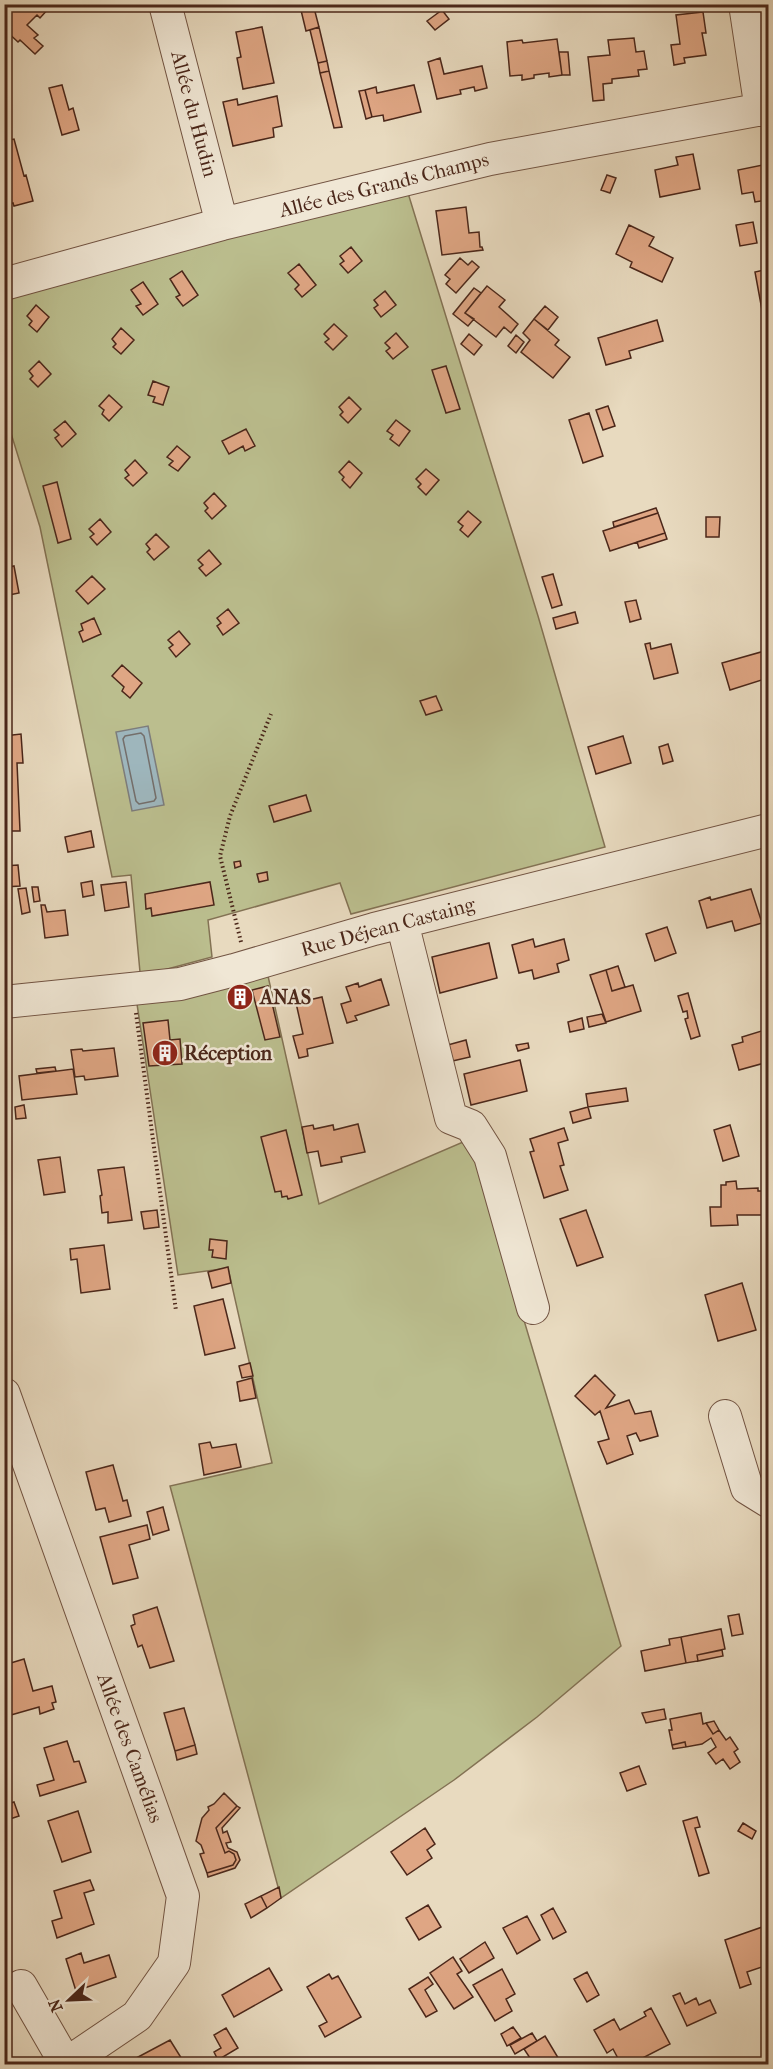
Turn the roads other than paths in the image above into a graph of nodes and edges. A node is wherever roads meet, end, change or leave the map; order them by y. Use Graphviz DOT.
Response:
graph roads {
  1 [pos="165,4"];
  2 [pos="745,4"];
  3 [pos="765,109"];
  4 [pos="222,224"];
  5 [pos="4,284"];
  6 [pos="768,830"];
  7 [pos="402,922"];
  8 [pos="4,1002"];
  9 [pos="533,1308"];
  10 [pos="4,1394"];
  11 [pos="725,1416"];
  12 [pos="768,1501"];
  13 [pos="10,1986"];
  14 [pos="66,2064"];
  1 -- 4 [label="street, Allée du Hudin"];
  2 -- 3 [label="street"];
  3 -- 4 [label="street, Allée des Grands Champs"];
  4 -- 5 [label="street, Allée des Grands Champs"];
  6 -- 7 [label="street, Rue Déjean Castaing"];
  7 -- 8 [label="street, Rue Déjean Castaing"];
  7 -- 9 [label="street"];
  10 -- 14 [label="street, Allée des Camélias"];
  11 -- 12 [label="street"];
  13 -- 14 [label="street"];
}
